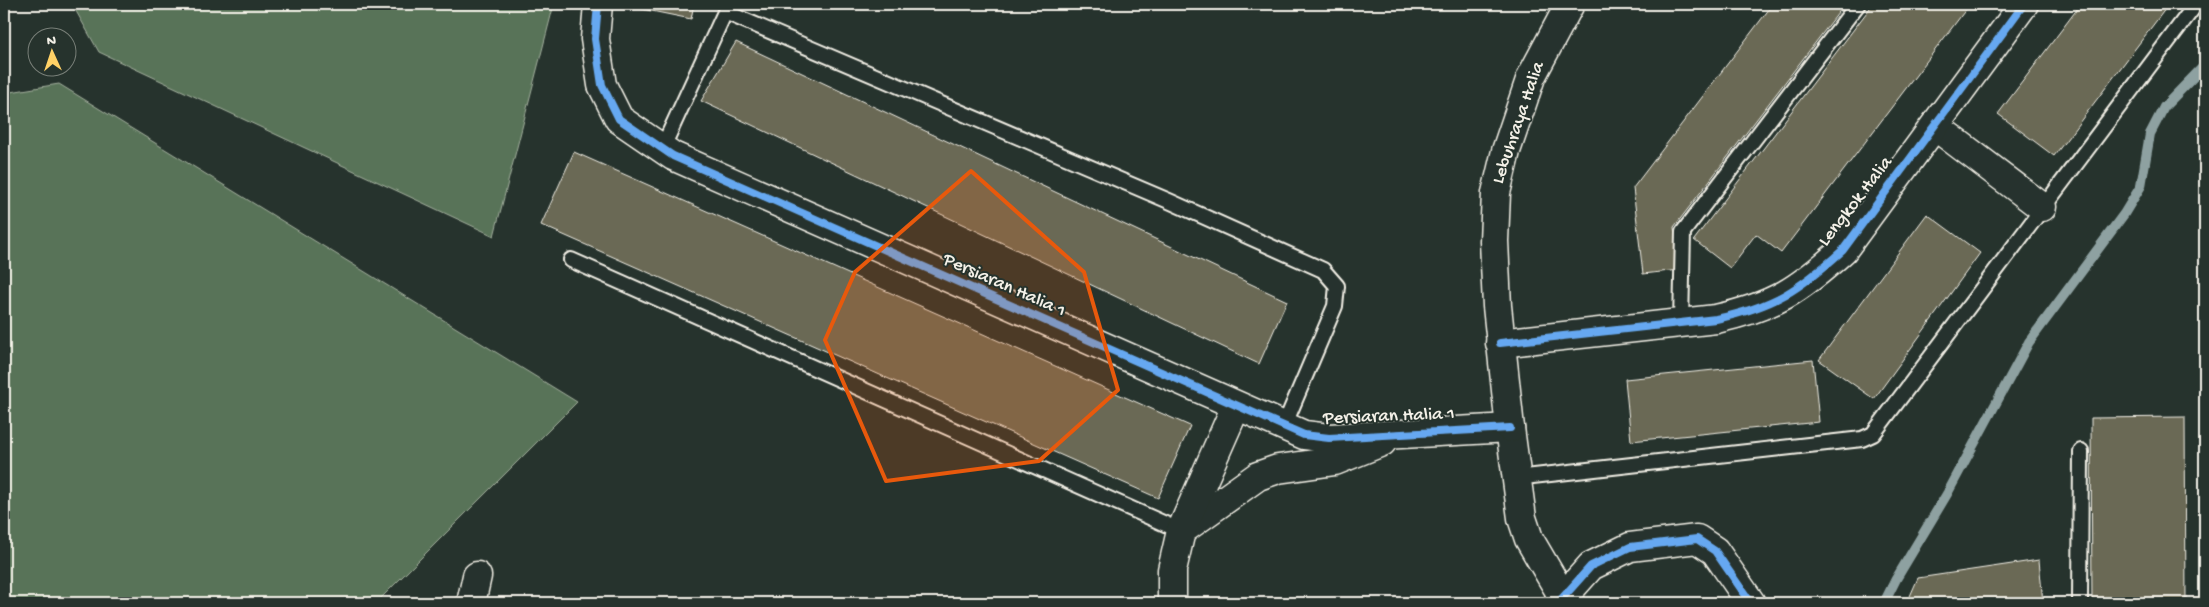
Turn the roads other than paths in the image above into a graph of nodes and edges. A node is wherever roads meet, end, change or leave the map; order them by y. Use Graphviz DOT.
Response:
graph roads {
  1 [pos="598,4"];
  2 [pos="1570,4"];
  3 [pos="1858,4"];
  4 [pos="2024,4"];
  5 [pos="2196,4"];
  6 [pos="726,8"];
  7 [pos="1935,126"];
  8 [pos="662,149"];
  9 [pos="2042,206"];
  10 [pos="571,260"];
  11 [pos="1681,323"];
  12 [pos="1500,343"];
  13 [pos="1236,406"];
  14 [pos="1284,426"];
  15 [pos="1510,428"];
  16 [pos="1402,434"];
  17 [pos="2081,451"];
  18 [pos="1516,478"];
  19 [pos="1180,531"];
  20 [pos="477,576"];
  21 [pos="1561,600"];
  22 [pos="471,603"];
  23 [pos="1172,603"];
  24 [pos="1751,603"];
  25 [pos="2080,603"];
  1 -- 8 [label="street, Persiaran Halia 1"];
  2 -- 12 [label="street, Lebuhraya Halia"];
  3 -- 11 [label="lane"];
  4 -- 7 [label="street, Lengkok Halia"];
  5 -- 9 [label="lane"];
  6 -- 8 [label="lane"];
  6 -- 14 [label="lane"];
  7 -- 9 [label="street"];
  7 -- 11 [label="street, Lengkok Halia"];
  8 -- 13 [label="street, Persiaran Halia 1"];
  9 -- 18 [label="lane"];
  10 -- 19 [label="lane"];
  11 -- 12 [label="street, Lengkok Halia"];
  12 -- 15 [label="street, Lebuhraya Halia"];
  13 -- 14 [label="street, Persiaran Halia 1"];
  13 -- 19 [label="street"];
  14 -- 16 [label="street, Persiaran Halia 1"];
  15 -- 16 [label="street, Persiaran Halia 1"];
  15 -- 18 [label="street, Lebuhraya Halia"];
  16 -- 19 [label="street"];
  17 -- 25 [label="lane"];
  18 -- 21 [label="street, Lebuhraya Halia"];
  19 -- 23 [label="street"];
  20 -- 22 [label="street"];
  21 -- 24 [label="street"];
}
